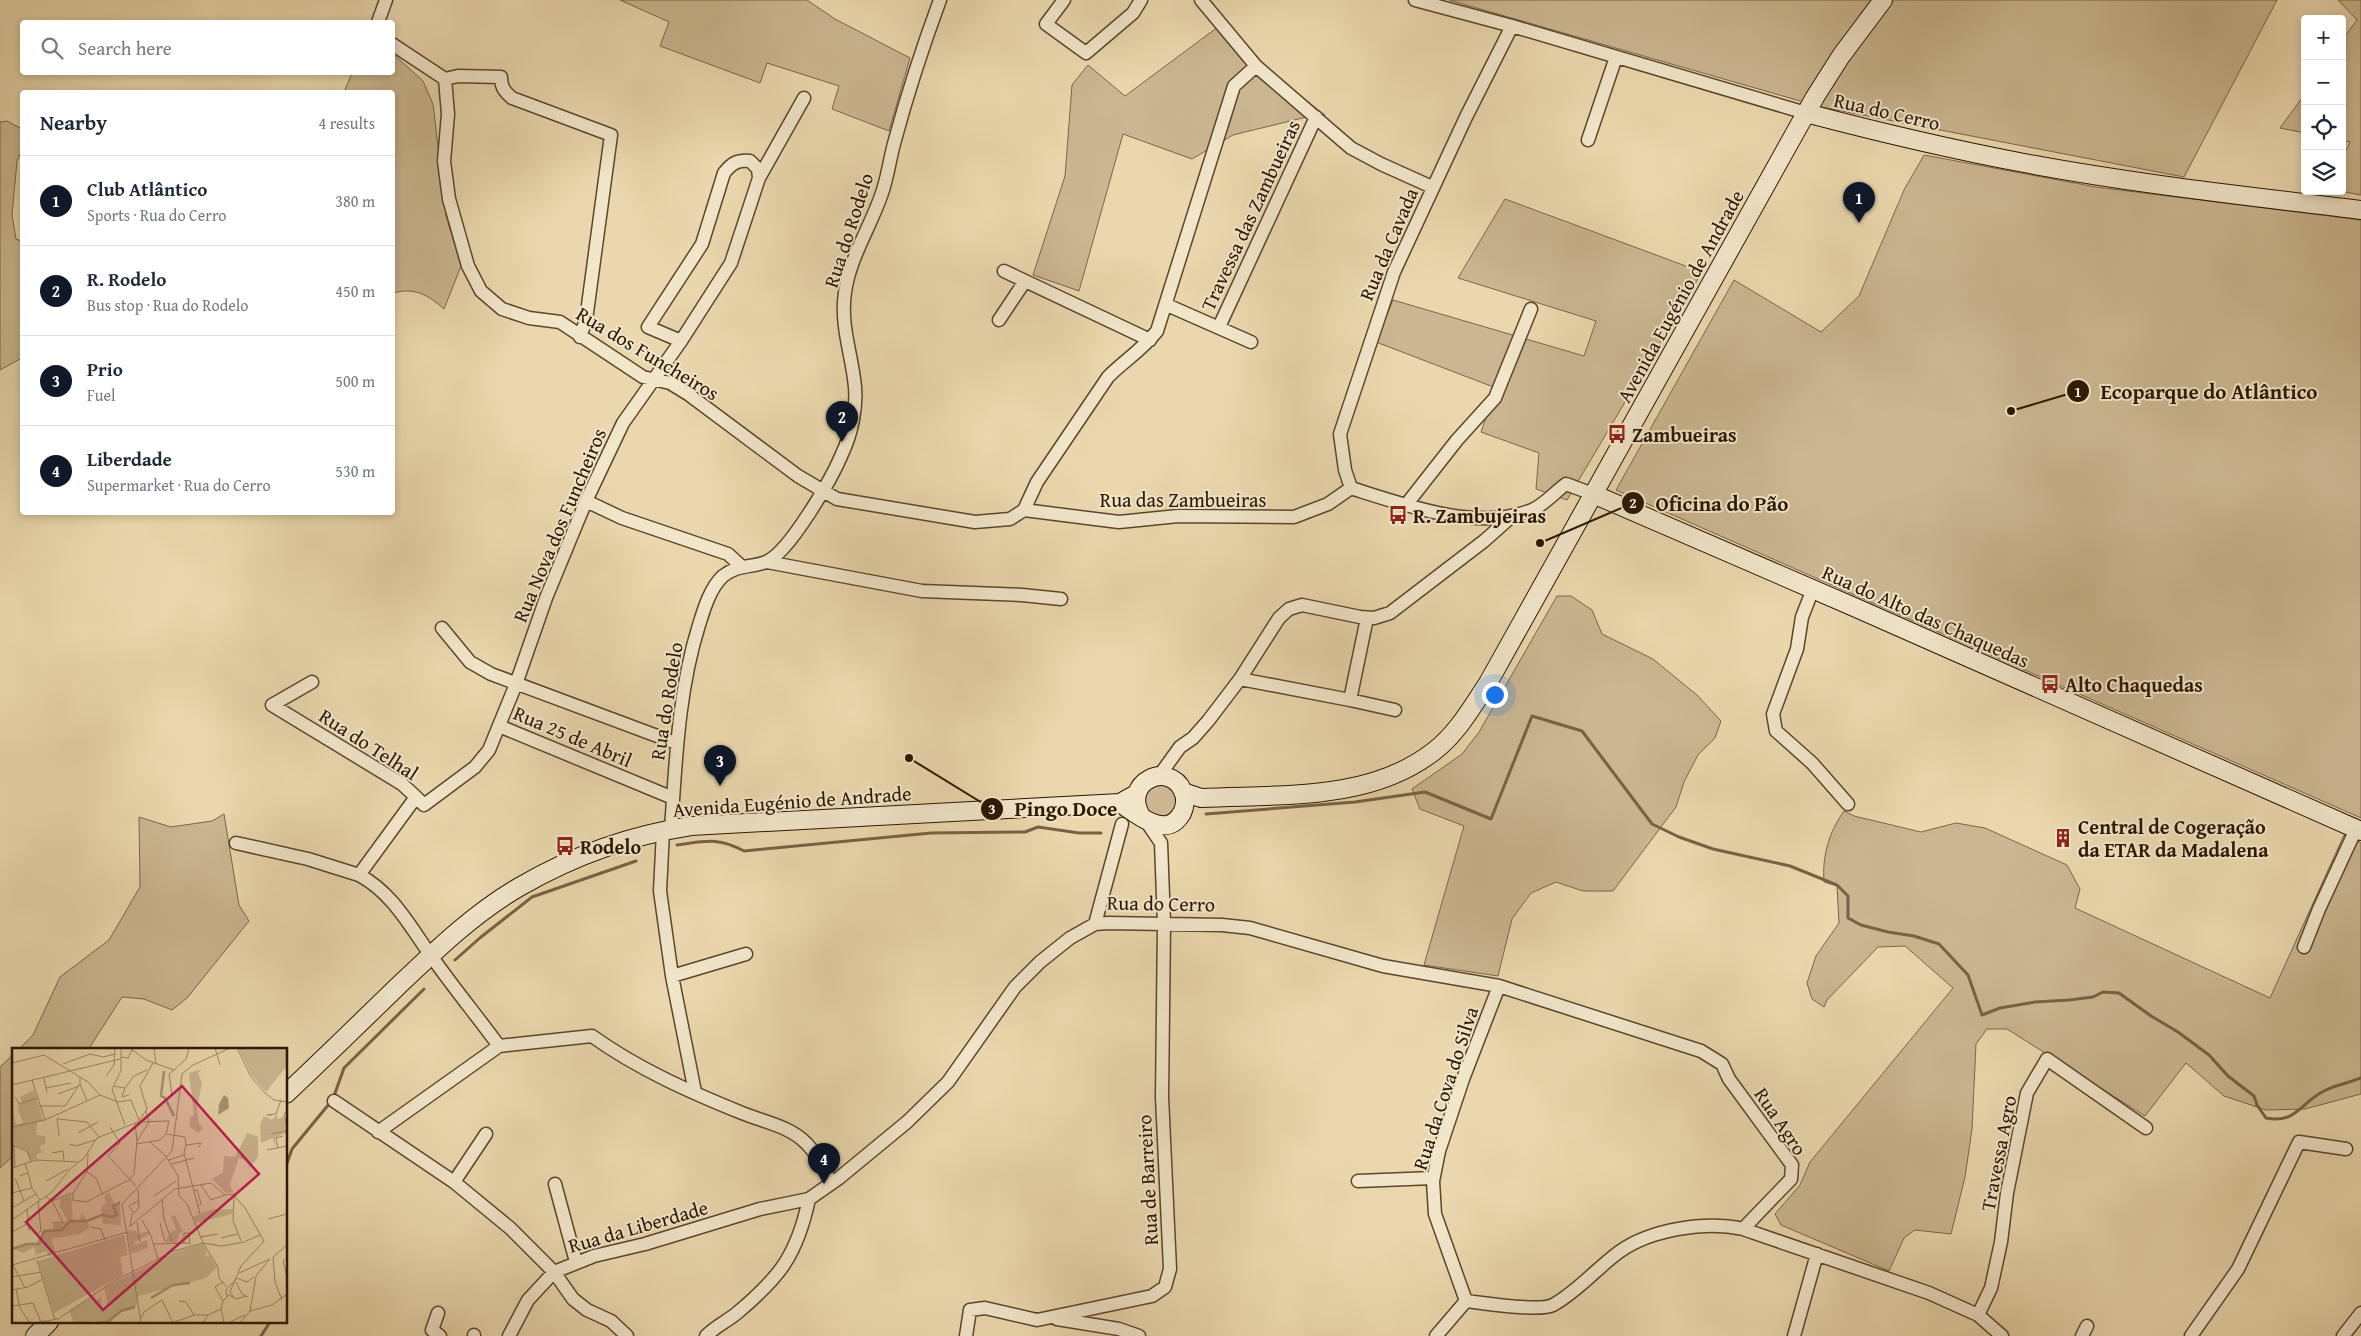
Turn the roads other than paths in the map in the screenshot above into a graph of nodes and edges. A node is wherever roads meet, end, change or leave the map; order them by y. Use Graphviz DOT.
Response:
graph roads {
  1 [pos="386,0"];
  2 [pos="940,0"];
  3 [pos="1064,0"];
  4 [pos="1141,0"];
  5 [pos="1201,0"];
  6 [pos="1415,0"];
  7 [pos="1883,0"];
  8 [pos="379,20"];
  9 [pos="1512,26"];
  10 [pos="395,46"];
  11 [pos="1616,57"];
  12 [pos="1256,66"];
  13 [pos="446,79"];
  14 [pos="804,98"];
  15 [pos="1806,113"];
  16 [pos="1316,118"];
  17 [pos="1588,140"];
  18 [pos="759,178"];
  19 [pos="1432,187"];
  20 [pos="2361,210"];
  21 [pos="1004,271"];
  22 [pos="1025,281"];
  23 [pos="1167,305"];
  24 [pos="1531,309"];
  25 [pos="999,320"];
  26 [pos="1218,327"];
  27 [pos="580,337"];
  28 [pos="1150,340"];
  29 [pos="681,341"];
  30 [pos="1252,342"];
  31 [pos="654,380"];
  32 [pos="1351,488"];
  33 [pos="821,490"];
  34 [pos="1593,494"];
  35 [pos="586,501"];
  36 [pos="1406,505"];
  37 [pos="1024,510"];
  38 [pos="1510,517"];
  39 [pos="767,562"];
  40 [pos="741,566"];
  41 [pos="1813,589"];
  42 [pos="1061,599"];
  43 [pos="1367,618"];
  44 [pos="442,628"];
  45 [pos="1240,679"];
  46 [pos="312,682"];
  47 [pos="516,684"];
  48 [pos="1350,700"];
  49 [pos="1395,710"];
  50 [pos="499,726"];
  51 [pos="676,743"];
  52 [pos="1136,794"];
  53 [pos="1175,795"];
  54 [pos="416,797"];
  55 [pos="673,798"];
  56 [pos="1120,803"];
  57 [pos="1848,804"];
  58 [pos="1143,819"];
  59 [pos="1122,824"];
  60 [pos="667,830"];
  61 [pos="2358,830"];
  62 [pos="236,842"];
  63 [pos="1161,843"];
  64 [pos="359,875"];
  65 [pos="1164,923"];
  66 [pos="1095,924"];
  67 [pos="2304,947"];
  68 [pos="746,954"];
  69 [pos="430,956"];
  70 [pos="672,976"];
  71 [pos="1499,986"];
  72 [pos="499,1046"];
  73 [pos="288,1092"];
  74 [pos="695,1092"];
  75 [pos="334,1101"];
  76 [pos="2146,1128"];
  77 [pos="378,1132"];
  78 [pos="486,1134"];
  79 [pos="2346,1149"];
  80 [pos="1433,1178"];
  81 [pos="1358,1181"];
  82 [pos="454,1182"];
  83 [pos="831,1183"];
  84 [pos="555,1184"];
  85 [pos="809,1199"];
  86 [pos="1743,1229"];
  87 [pos="1817,1254"];
  88 [pos="576,1262"];
  89 [pos="554,1272"];
  90 [pos="1466,1301"];
  91 [pos="438,1313"];
  92 [pos="2361,1313"];
  93 [pos="1978,1315"];
  94 [pos="1051,1317"];
  95 [pos="47,1324"];
  96 [pos="35,1336"];
  97 [pos="440,1336"];
  98 [pos="509,1336"];
  99 [pos="627,1336"];
  100 [pos="706,1336"];
  101 [pos="966,1336"];
  102 [pos="1139,1336"];
  103 [pos="1436,1336"];
  104 [pos="1794,1336"];
  105 [pos="2002,1336"];
  106 [pos="2191,1336"];
  107 [pos="2344,1336"];
  1 -- 8 [label="street"];
  2 -- 33 [label="street, Rua do Rodelo"];
  3 -- 4 [label="street"];
  5 -- 12 [label="street"];
  6 -- 9 [label="street, Rua do Cerro"];
  7 -- 15 [label="main road, Avenida Eugénio de Andrade"];
  9 -- 11 [label="street, Rua do Cerro"];
  9 -- 19 [label="street, Rua da Cavada"];
  10 -- 13 [label="street"];
  11 -- 15 [label="street, Rua do Cerro"];
  11 -- 17 [label="street"];
  12 -- 16 [label="street"];
  12 -- 23 [label="street"];
  13 -- 27 [label="street, Rua dos Funcheiros"];
  13 -- 27 [label="street"];
  14 -- 18 [label="street, Rua Nova dos Funcheiros"];
  15 -- 20 [label="main road, Rua do Cerro"];
  15 -- 34 [label="main road, Avenida Eugénio de Andrade"];
  16 -- 19 [label="street"];
  16 -- 26 [label="street, Travessa das Zambueiras"];
  18 -- 29 [label="street, Rua Nova dos Funcheiros"];
  18 -- 29 [label="street"];
  19 -- 32 [label="street, Rua da Cavada"];
  21 -- 22 [label="street"];
  22 -- 25 [label="street"];
  22 -- 28 [label="street"];
  23 -- 26 [label="street, Travessa das Zambueiras"];
  23 -- 28 [label="street, Travessa das Zambueiras"];
  24 -- 36 [label="street"];
  26 -- 30 [label="street, Travessa das Zambueiras"];
  27 -- 31 [label="street, Rua dos Funcheiros"];
  28 -- 37 [label="street, Travessa das Zambueiras"];
  29 -- 31 [label="street, Rua Nova dos Funcheiros"];
  31 -- 33 [label="street, Rua dos Funcheiros"];
  31 -- 35 [label="street, Rua Nova dos Funcheiros"];
  32 -- 36 [label="street"];
  32 -- 37 [label="street, Rua das Zambueiras"];
  33 -- 37 [label="street"];
  33 -- 39 [label="street, Rua do Rodelo"];
  34 -- 38 [label="street, Rua do Alto das Chaquedas"];
  34 -- 41 [label="main road, Rua do Alto das Chaquedas"];
  34 -- 53 [label="main road, Avenida Eugénio de Andrade"];
  35 -- 40 [label="street"];
  35 -- 47 [label="street, Rua Nova dos Funcheiros"];
  36 -- 38 [label="street"];
  38 -- 43 [label="street"];
  39 -- 40 [label="street, Rua do Rodelo"];
  39 -- 42 [label="street"];
  40 -- 51 [label="street, Rua do Rodelo"];
  41 -- 57 [label="street"];
  41 -- 61 [label="main road, Rua do Alto das Chaquedas"];
  43 -- 45 [label="street"];
  43 -- 48 [label="street"];
  44 -- 47 [label="street"];
  45 -- 48 [label="street"];
  45 -- 53 [label="street"];
  46 -- 54 [label="street, Rua do Telhal"];
  47 -- 50 [label="street, Rua 25 de Abril"];
  47 -- 51 [label="street"];
  48 -- 49 [label="street"];
  50 -- 54 [label="street"];
  50 -- 55 [label="street, Rua 25 de Abril"];
  51 -- 55 [label="street, Rua do Rodelo"];
  52 -- 53 [label="main road, Avenida Eugénio de Andrade"];
  52 -- 56 [label="main road, Avenida Eugénio de Andrade"];
  52 -- 58 [label="main road"];
  53 -- 58 [label="main road, Avenida Eugénio de Andrade"];
  53 -- 63 [label="street"];
  54 -- 64 [label="street, Rua do Telhal"];
  55 -- 60 [label="street, Rua do Rodelo"];
  56 -- 58 [label="main road, Avenida Eugénio de Andrade"];
  56 -- 60 [label="main road, Avenida Eugénio de Andrade"];
  58 -- 63 [label="street"];
  59 -- 66 [label="street"];
  60 -- 69 [label="main road, Avenida Eugénio de Andrade"];
  60 -- 70 [label="street, Rua do Rodelo"];
  61 -- 67 [label="street, Rua do Alto das Chaquedas"];
  62 -- 64 [label="street"];
  63 -- 65 [label="street, Rua de Barreiro"];
  64 -- 69 [label="street"];
  65 -- 66 [label="street, Rua do Cerro"];
  65 -- 71 [label="street, Rua do Cerro"];
  65 -- 94 [label="street, Rua de Barreiro"];
  66 -- 83 [label="street, Rua do Cerro"];
  68 -- 70 [label="street"];
  69 -- 72 [label="street"];
  69 -- 73 [label="main road, Avenida Eugénio de Andrade"];
  70 -- 74 [label="street, Rua do Rodelo"];
  71 -- 80 [label="street, Rua da Cova do Silva"];
  71 -- 86 [label="street, Rua Agro"];
  72 -- 74 [label="street"];
  72 -- 77 [label="street"];
  74 -- 83 [label="street"];
  75 -- 77 [label="street"];
  76 -- 93 [label="street, Travessa Agro"];
  77 -- 82 [label="street"];
  78 -- 82 [label="street"];
  79 -- 106 [label="street"];
  80 -- 81 [label="street"];
  80 -- 90 [label="street, Rua da Cova do Silva"];
  82 -- 89 [label="street"];
  83 -- 85 [label="street, Rua do Cerro"];
  84 -- 88 [label="street"];
  85 -- 88 [label="street, Rua da Liberdade"];
  85 -- 100 [label="street"];
  86 -- 87 [label="street"];
  86 -- 90 [label="street"];
  87 -- 93 [label="street"];
  87 -- 104 [label="street"];
  88 -- 89 [label="street, Rua da Liberdade"];
  89 -- 98 [label="street, Rua da Liberdade"];
  89 -- 99 [label="street"];
  90 -- 103 [label="street"];
  91 -- 97 [label="street"];
  92 -- 107 [label="street"];
  93 -- 105 [label="street"];
  94 -- 101 [label="street, Rua de Barreiro"];
  94 -- 102 [label="street"];
  95 -- 96 [label="main road"];
}
